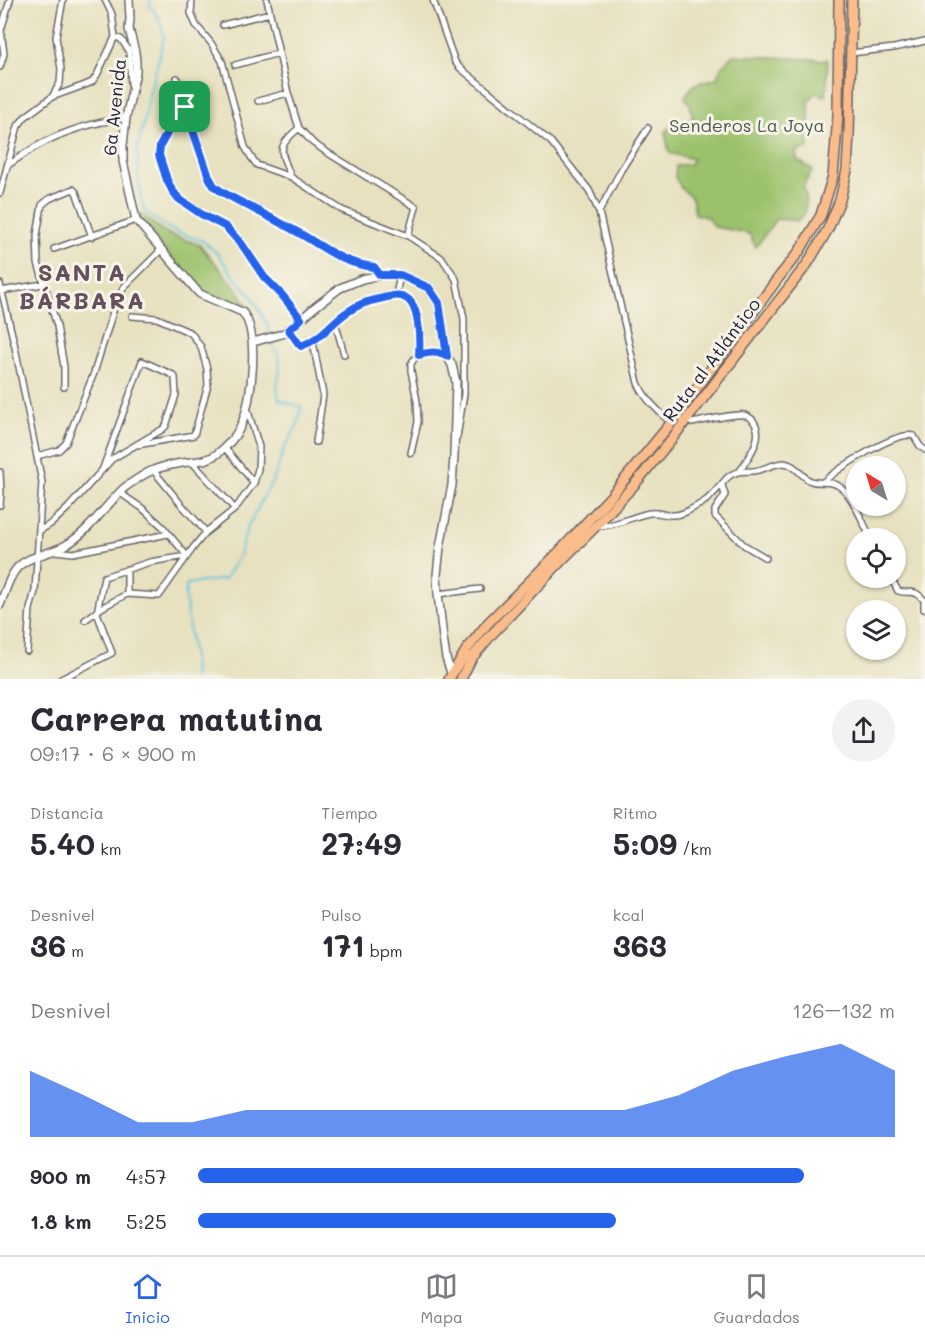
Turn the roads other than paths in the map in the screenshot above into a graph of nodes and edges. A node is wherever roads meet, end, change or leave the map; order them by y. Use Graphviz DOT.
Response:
graph roads {
  1 [pos="10,0"];
  2 [pos="63,0"];
  3 [pos="105,0"];
  4 [pos="129,0"];
  5 [pos="192,0"];
  6 [pos="267,0"];
  7 [pos="433,0"];
  8 [pos="839,0"];
  9 [pos="852,0"];
  10 [pos="270,13"];
  11 [pos="223,25"];
  12 [pos="115,37"];
  13 [pos="925,41"];
  14 [pos="279,53"];
  15 [pos="851,53"];
  16 [pos="235,65"];
  17 [pos="0,67"];
  18 [pos="177,78"];
  19 [pos="132,89"];
  20 [pos="288,93"];
  21 [pos="52,96"];
  22 [pos="258,101"];
  23 [pos="185,107"];
  24 [pos="126,118"];
  25 [pos="299,128"];
  26 [pos="648,128"];
  27 [pos="7,166"];
  28 [pos="291,177"];
  29 [pos="0,193"];
  30 [pos="599,212"];
  31 [pos="136,220"];
  32 [pos="408,236"];
  33 [pos="92,237"];
  34 [pos="54,249"];
  35 [pos="161,250"];
  36 [pos="380,275"];
  37 [pos="400,275"];
  38 [pos="0,284"];
  39 [pos="43,284"];
  40 [pos="1,291"];
  41 [pos="396,295"];
  42 [pos="132,316"];
  43 [pos="301,319"];
  44 [pos="336,322"];
  45 [pos="289,330"];
  46 [pos="256,341"];
  47 [pos="313,342"];
  48 [pos="344,354"];
  49 [pos="419,355"];
  50 [pos="447,356"];
  51 [pos="64,387"];
  52 [pos="246,408"];
  53 [pos="687,421"];
  54 [pos="671,423"];
  55 [pos="316,441"];
  56 [pos="133,446"];
  57 [pos="224,447"];
  58 [pos="925,450"];
  59 [pos="411,453"];
  60 [pos="37,456"];
  61 [pos="454,456"];
  62 [pos="192,462"];
  63 [pos="103,468"];
  64 [pos="153,470"];
  65 [pos="740,471"];
  66 [pos="0,472"];
  67 [pos="823,482"];
  68 [pos="254,483"];
  69 [pos="722,485"];
  70 [pos="120,493"];
  71 [pos="0,505"];
  72 [pos="235,509"];
  73 [pos="596,526"];
  74 [pos="866,528"];
  75 [pos="39,531"];
  76 [pos="206,532"];
  77 [pos="168,534"];
  78 [pos="53,550"];
  79 [pos="37,556"];
  80 [pos="187,556"];
  81 [pos="766,558"];
  82 [pos="128,569"];
  83 [pos="896,588"];
  84 [pos="480,589"];
  85 [pos="127,594"];
  86 [pos="438,594"];
  87 [pos="0,606"];
  88 [pos="924,609"];
  89 [pos="97,612"];
  90 [pos="85,620"];
  91 [pos="27,651"];
  92 [pos="450,676"];
  93 [pos="61,679"];
  94 [pos="460,679"];
  1 -- 17 [label="street"];
  2 -- 21 [label="street"];
  3 -- 12 [label="street"];
  4 -- 19 [label="street, 6a Avenida"];
  5 -- 28 [label="street"];
  6 -- 10 [label="street"];
  7 -- 30 [label="street"];
  8 -- 54 [label="highway, Ruta al Atlántico"];
  9 -- 15 [label="highway, Ruta al Atlántico"];
  10 -- 11 [label="street"];
  10 -- 14 [label="street"];
  12 -- 19 [label="street"];
  12 -- 21 [label="street"];
  13 -- 15 [label="street"];
  14 -- 16 [label="street"];
  14 -- 20 [label="street"];
  15 -- 53 [label="highway, Ruta al Atlántico"];
  18 -- 23 [label="street"];
  19 -- 24 [label="street, 6a Avenida"];
  20 -- 22 [label="street"];
  20 -- 25 [label="street"];
  21 -- 27 [label="street"];
  23 -- 36 [label="street"];
  23 -- 43 [label="street"];
  24 -- 27 [label="street"];
  24 -- 31 [label="street, 6a Avenida"];
  25 -- 28 [label="street"];
  25 -- 32 [label="street"];
  26 -- 30 [label="street"];
  27 -- 29 [label="street"];
  28 -- 32 [label="street"];
  30 -- 54 [label="street"];
  31 -- 33 [label="street"];
  31 -- 35 [label="street, 6a Avenida"];
  32 -- 61 [label="street"];
  33 -- 34 [label="street"];
  33 -- 39 [label="street"];
  35 -- 46 [label="street, 6a Avenida"];
  35 -- 60 [label="street"];
  36 -- 37 [label="street"];
  36 -- 43 [label="street"];
  37 -- 41 [label="street"];
  37 -- 50 [label="street"];
  38 -- 40 [label="street"];
  39 -- 40 [label="street"];
  39 -- 51 [label="street"];
  40 -- 60 [label="street"];
  41 -- 44 [label="street"];
  41 -- 49 [label="street"];
  42 -- 56 [label="street"];
  43 -- 45 [label="street"];
  44 -- 47 [label="street"];
  44 -- 48 [label="street"];
  45 -- 46 [label="street"];
  45 -- 47 [label="street"];
  46 -- 52 [label="street, 6a Avenida"];
  47 -- 55 [label="street"];
  49 -- 50 [label="street"];
  49 -- 59 [label="street"];
  50 -- 61 [label="street"];
  52 -- 57 [label="street, 6a Avenida"];
  52 -- 68 [label="street"];
  53 -- 65 [label="street"];
  53 -- 73 [label="highway, Ruta al Atlántico"];
  54 -- 92 [label="highway, Ruta al Atlántico"];
  56 -- 63 [label="street"];
  56 -- 63 [label="street"];
  57 -- 62 [label="street"];
  57 -- 68 [label="street"];
  58 -- 67 [label="street"];
  60 -- 75 [label="street"];
  61 -- 86 [label="street"];
  62 -- 64 [label="street"];
  62 -- 72 [label="street"];
  63 -- 75 [label="street"];
  64 -- 70 [label="street"];
  64 -- 76 [label="street"];
  65 -- 67 [label="street"];
  65 -- 69 [label="street"];
  66 -- 71 [label="street"];
  67 -- 74 [label="street"];
  68 -- 72 [label="street"];
  69 -- 73 [label="street"];
  69 -- 81 [label="street"];
  70 -- 77 [label="street"];
  70 -- 78 [label="street"];
  72 -- 76 [label="street"];
  73 -- 94 [label="highway, Ruta al Atlántico"];
  75 -- 79 [label="street"];
  76 -- 80 [label="street"];
  77 -- 78 [label="street"];
  77 -- 80 [label="street"];
  78 -- 79 [label="street"];
  79 -- 87 [label="street"];
  79 -- 91 [label="street"];
  80 -- 82 [label="street"];
  80 -- 85 [label="street"];
  82 -- 85 [label="street"];
  82 -- 89 [label="street"];
  83 -- 88 [label="street"];
  84 -- 86 [label="street"];
  85 -- 89 [label="street"];
  86 -- 92 [label="street"];
  89 -- 90 [label="street"];
  89 -- 93 [label="street"];
}
